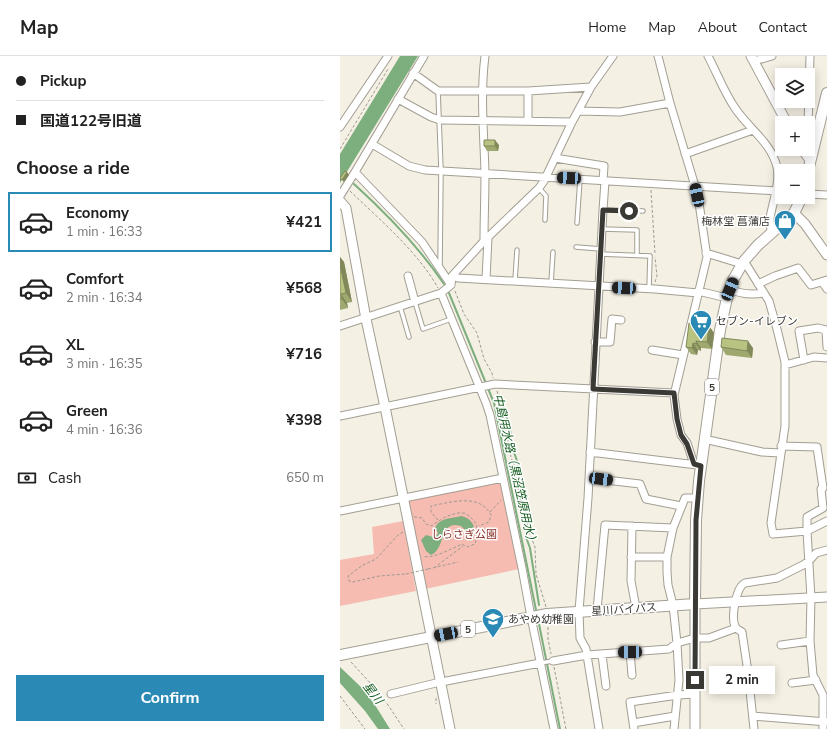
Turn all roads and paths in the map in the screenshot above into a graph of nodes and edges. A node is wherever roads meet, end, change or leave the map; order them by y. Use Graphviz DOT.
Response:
graph roads {
  1 [pos="388,56"];
  2 [pos="424,56"];
  3 [pos="485,56"];
  4 [pos="613,56"];
  5 [pos="658,56"];
  6 [pos="708,56"];
  7 [pos="772,56"];
  8 [pos="810,56"];
  9 [pos="752,59"];
  10 [pos="390,65"];
  11 [pos="413,73"];
  12 [pos="591,88"];
  13 [pos="438,91"];
  14 [pos="482,91"];
  15 [pos="528,91"];
  16 [pos="827,93"];
  17 [pos="398,98"];
  18 [pos="670,103"];
  19 [pos="578,110"];
  20 [pos="783,116"];
  21 [pos="808,116"];
  22 [pos="440,120"];
  23 [pos="482,120"];
  24 [pos="528,121"];
  25 [pos="572,122"];
  26 [pos="340,127"];
  27 [pos="753,130"];
  28 [pos="372,144"];
  29 [pos="340,149"];
  30 [pos="686,154"];
  31 [pos="807,156"];
  32 [pos="555,158"];
  33 [pos="810,160"];
  34 [pos="809,164"];
  35 [pos="775,165"];
  36 [pos="440,170"];
  37 [pos="355,172"];
  38 [pos="485,173"];
  39 [pos="546,177"];
  40 [pos="580,179"];
  41 [pos="604,181"];
  42 [pos="651,183"];
  43 [pos="695,186"];
  44 [pos="539,188"];
  45 [pos="349,190"];
  46 [pos="775,191"];
  47 [pos="815,194"];
  48 [pos="827,195"];
  49 [pos="340,196"];
  50 [pos="775,199"];
  51 [pos="340,201"];
  52 [pos="798,204"];
  53 [pos="603,210"];
  54 [pos="643,211"];
  55 [pos="794,213"];
  56 [pos="545,220"];
  57 [pos="577,223"];
  58 [pos="602,229"];
  59 [pos="772,233"];
  60 [pos="486,240"];
  61 [pos="576,247"];
  62 [pos="517,250"];
  63 [pos="600,251"];
  64 [pos="553,252"];
  65 [pos="706,253"];
  66 [pos="637,255"];
  67 [pos="827,255"];
  68 [pos="743,263"];
  69 [pos="440,268"];
  70 [pos="408,276"];
  71 [pos="452,276"];
  72 [pos="486,280"];
  73 [pos="515,281"];
  74 [pos="824,281"];
  75 [pos="551,283"];
  76 [pos="758,284"];
  77 [pos="451,286"];
  78 [pos="598,286"];
  79 [pos="649,288"];
  80 [pos="827,289"];
  81 [pos="442,292"];
  82 [pos="698,292"];
  83 [pos="728,293"];
  84 [pos="764,293"];
  85 [pos="415,302"];
  86 [pos="400,306"];
  87 [pos="366,318"];
  88 [pos="451,319"];
  89 [pos="621,320"];
  90 [pos="340,326"];
  91 [pos="409,337"];
  92 [pos="595,342"];
  93 [pos="827,348"];
  94 [pos="652,350"];
  95 [pos="683,355"];
  96 [pos="827,358"];
  97 [pos="804,360"];
  98 [pos="785,365"];
  99 [pos="494,384"];
  100 [pos="481,387"];
  101 [pos="593,389"];
  102 [pos="674,393"];
  103 [pos="385,406"];
  104 [pos="340,416"];
  105 [pos="704,439"];
  106 [pos="781,449"];
  107 [pos="590,452"];
  108 [pos="697,465"];
  109 [pos="503,478"];
  110 [pos="588,478"];
  111 [pos="404,498"];
  112 [pos="507,498"];
  113 [pos="698,498"];
  114 [pos="681,506"];
  115 [pos="340,511"];
  116 [pos="490,513"];
  117 [pos="412,517"];
  118 [pos="438,520"];
  119 [pos="827,521"];
  120 [pos="632,526"];
  121 [pos="477,527"];
  122 [pos="673,528"];
  123 [pos="406,531"];
  124 [pos="807,531"];
  125 [pos="464,546"];
  126 [pos="827,550"];
  127 [pos="422,555"];
  128 [pos="631,557"];
  129 [pos="667,557"];
  130 [pos="809,561"];
  131 [pos="458,562"];
  132 [pos="434,568"];
  133 [pos="827,597"];
  134 [pos="811,598"];
  135 [pos="735,602"];
  136 [pos="695,604"];
  137 [pos="673,606"];
  138 [pos="636,608"];
  139 [pos="597,610"];
  140 [pos="547,611"];
  141 [pos="579,611"];
  142 [pos="531,618"];
  143 [pos="547,619"];
  144 [pos="736,628"];
  145 [pos="431,636"];
  146 [pos="695,638"];
  147 [pos="810,641"];
  148 [pos="677,643"];
  149 [pos="781,645"];
  150 [pos="630,652"];
  151 [pos="602,655"];
  152 [pos="587,656"];
  153 [pos="344,657"];
  154 [pos="552,661"];
  155 [pos="542,663"];
  156 [pos="632,675"];
  157 [pos="816,680"];
  158 [pos="441,682"];
  159 [pos="792,683"];
  160 [pos="606,686"];
  161 [pos="825,693"];
  162 [pos="391,694"];
  163 [pos="695,694"];
  164 [pos="678,695"];
  165 [pos="340,696"];
  166 [pos="675,716"];
  167 [pos="753,716"];
  168 [pos="824,724"];
  169 [pos="634,726"];
  170 [pos="365,729"];
  171 [pos="404,729"];
  172 [pos="450,729"];
  173 [pos="554,729"];
  174 [pos="566,729"];
  175 [pos="599,729"];
  176 [pos="674,729"];
  177 [pos="695,729"];
  178 [pos="754,729"];
  1 -- 26 [label="street"];
  2 -- 11 [label="street"];
  3 -- 14 [label="street"];
  4 -- 12 [label="street"];
  5 -- 18 [label="street"];
  6 -- 27 [label="street"];
  7 -- 9 [label="street"];
  8 -- 21 [label="street"];
  9 -- 20 [label="street"];
  10 -- 29 [label="path"];
  11 -- 13 [label="street"];
  11 -- 17 [label="street"];
  12 -- 15 [label="street"];
  12 -- 19 [label="street"];
  13 -- 14 [label="street"];
  13 -- 22 [label="lane"];
  14 -- 15 [label="street"];
  14 -- 23 [label="street"];
  15 -- 24 [label="street"];
  16 -- 33 [label="main road"];
  17 -- 22 [label="street"];
  17 -- 28 [label="street"];
  18 -- 19 [label="street"];
  18 -- 30 [label="street"];
  19 -- 25 [label="street"];
  22 -- 23 [label="street"];
  22 -- 36 [label="lane"];
  23 -- 24 [label="street"];
  23 -- 38 [label="street"];
  24 -- 25 [label="street"];
  25 -- 32 [label="street"];
  27 -- 30 [label="street"];
  27 -- 35 [label="street"];
  28 -- 36 [label="street"];
  28 -- 37 [label="street"];
  30 -- 43 [label="street"];
  31 -- 33 [label="street"];
  32 -- 39 [label="street"];
  32 -- 41 [label="street"];
  33 -- 34 [label="main road"];
  36 -- 38 [label="street"];
  36 -- 69 [label="lane"];
  37 -- 49 [label="street"];
  37 -- 69 [label="street"];
  38 -- 39 [label="street"];
  38 -- 60 [label="street"];
  39 -- 40 [label="street"];
  39 -- 44 [label="street"];
  40 -- 41 [label="street"];
  40 -- 57 [label="lane"];
  41 -- 42 [label="street"];
  41 -- 53 [label="street"];
  42 -- 43 [label="street"];
  42 -- 79 [label="path"];
  43 -- 46 [label="street"];
  43 -- 65 [label="street"];
  44 -- 56 [label="lane"];
  44 -- 60 [label="street"];
  45 -- 81 [label="path"];
  47 -- 48 [label="street"];
  50 -- 59 [label="street"];
  51 -- 87 [label="street"];
  52 -- 55 [label="main road, 5"];
  53 -- 54 [label="lane"];
  53 -- 58 [label="street"];
  55 -- 59 [label="main road, 5"];
  55 -- 67 [label="street"];
  58 -- 63 [label="street"];
  58 -- 66 [label="lane"];
  59 -- 68 [label="main road, 5"];
  60 -- 71 [label="street"];
  60 -- 72 [label="street"];
  61 -- 63 [label="lane"];
  62 -- 73 [label="lane"];
  63 -- 66 [label="lane"];
  63 -- 78 [label="street"];
  64 -- 75 [label="lane"];
  65 -- 68 [label="street"];
  65 -- 82 [label="street"];
  66 -- 79 [label="lane"];
  68 -- 76 [label="street"];
  68 -- 83 [label="main road, 5"];
  69 -- 77 [label="street"];
  70 -- 85 [label="street"];
  71 -- 72 [label="street"];
  71 -- 77 [label="street"];
  72 -- 73 [label="street"];
  73 -- 75 [label="street"];
  74 -- 76 [label="street"];
  74 -- 80 [label="street"];
  75 -- 78 [label="street"];
  76 -- 84 [label="street"];
  77 -- 81 [label="street"];
  77 -- 99 [label="path"];
  78 -- 79 [label="street"];
  78 -- 92 [label="street"];
  79 -- 82 [label="street"];
  81 -- 85 [label="street"];
  81 -- 88 [label="street"];
  82 -- 83 [label="street"];
  82 -- 95 [label="street"];
  83 -- 84 [label="street"];
  83 -- 105 [label="main road, 5"];
  84 -- 98 [label="street"];
  85 -- 86 [label="street"];
  85 -- 88 [label="lane"];
  86 -- 87 [label="street"];
  86 -- 91 [label="lane"];
  87 -- 90 [label="street"];
  87 -- 103 [label="street"];
  88 -- 100 [label="street"];
  89 -- 92 [label="street"];
  92 -- 101 [label="street"];
  93 -- 97 [label="street"];
  94 -- 95 [label="street"];
  95 -- 102 [label="street"];
  96 -- 97 [label="street"];
  97 -- 98 [label="street"];
  98 -- 106 [label="street"];
  99 -- 100 [label="street"];
  99 -- 101 [label="street"];
  99 -- 140 [label="path"];
  100 -- 103 [label="street"];
  100 -- 109 [label="street"];
  101 -- 102 [label="street"];
  101 -- 107 [label="street"];
  102 -- 108 [label="street"];
  103 -- 104 [label="street"];
  103 -- 111 [label="street"];
  105 -- 106 [label="street"];
  105 -- 108 [label="main road, 5"];
  106 -- 124 [label="street"];
  106 -- 124 [label="street"];
  107 -- 108 [label="street"];
  107 -- 110 [label="street"];
  108 -- 113 [label="main road, 5"];
  109 -- 111 [label="street"];
  109 -- 112 [label="street"];
  110 -- 114 [label="street"];
  110 -- 141 [label="street"];
  111 -- 115 [label="street"];
  111 -- 145 [label="street"];
  112 -- 116 [label="path"];
  112 -- 142 [label="street"];
  113 -- 114 [label="street"];
  113 -- 136 [label="main road, 5"];
  114 -- 122 [label="street"];
  116 -- 118 [label="path"];
  116 -- 121 [label="path"];
  117 -- 118 [label="path"];
  118 -- 121 [label="path"];
  119 -- 124 [label="street"];
  120 -- 122 [label="street"];
  120 -- 128 [label="street"];
  120 -- 139 [label="street"];
  121 -- 125 [label="path"];
  122 -- 129 [label="street"];
  123 -- 132 [label="path, bridge"];
  124 -- 130 [label="street"];
  125 -- 127 [label="path"];
  125 -- 132 [label="path"];
  126 -- 130 [label="street"];
  128 -- 129 [label="street"];
  128 -- 138 [label="street"];
  129 -- 137 [label="street"];
  130 -- 134 [label="street"];
  130 -- 135 [label="street"];
  131 -- 132 [label="path"];
  133 -- 134 [label="street"];
  134 -- 135 [label="street"];
  134 -- 147 [label="street"];
  135 -- 136 [label="street"];
  135 -- 144 [label="street"];
  136 -- 137 [label="main road, 星川バイパス / 5"];
  136 -- 146 [label="street"];
  137 -- 138 [label="main road, 星川バイパス / 5"];
  137 -- 148 [label="street"];
  138 -- 139 [label="main road, 星川バイパス / 5"];
  139 -- 141 [label="main road, 星川バイパス / 5"];
  141 -- 142 [label="main road, 星川バイパス / 5"];
  141 -- 152 [label="street"];
  142 -- 145 [label="main road, 星川バイパス / 5"];
  142 -- 155 [label="street"];
  143 -- 154 [label="path"];
  144 -- 146 [label="street"];
  144 -- 167 [label="street"];
  145 -- 153 [label="main road, 星川バイパス / 5"];
  145 -- 158 [label="street"];
  146 -- 148 [label="street"];
  146 -- 163 [label="street"];
  147 -- 149 [label="street"];
  147 -- 157 [label="street"];
  148 -- 150 [label="street"];
  148 -- 164 [label="street"];
  150 -- 151 [label="street"];
  150 -- 156 [label="street"];
  151 -- 152 [label="street"];
  151 -- 160 [label="street"];
  152 -- 154 [label="street"];
  152 -- 175 [label="street"];
  153 -- 171 [label="path"];
  154 -- 155 [label="lane"];
  154 -- 174 [label="path"];
  155 -- 158 [label="street"];
  155 -- 173 [label="street"];
  157 -- 159 [label="street"];
  157 -- 161 [label="street"];
  158 -- 162 [label="street"];
  158 -- 172 [label="street"];
  161 -- 168 [label="street"];
  163 -- 164 [label="street"];
  163 -- 177 [label="street"];
  164 -- 166 [label="street"];
  164 -- 169 [label="street"];
  165 -- 170 [label="path"];
  166 -- 169 [label="street"];
  166 -- 176 [label="street"];
  167 -- 168 [label="street"];
  167 -- 178 [label="street"];
}
